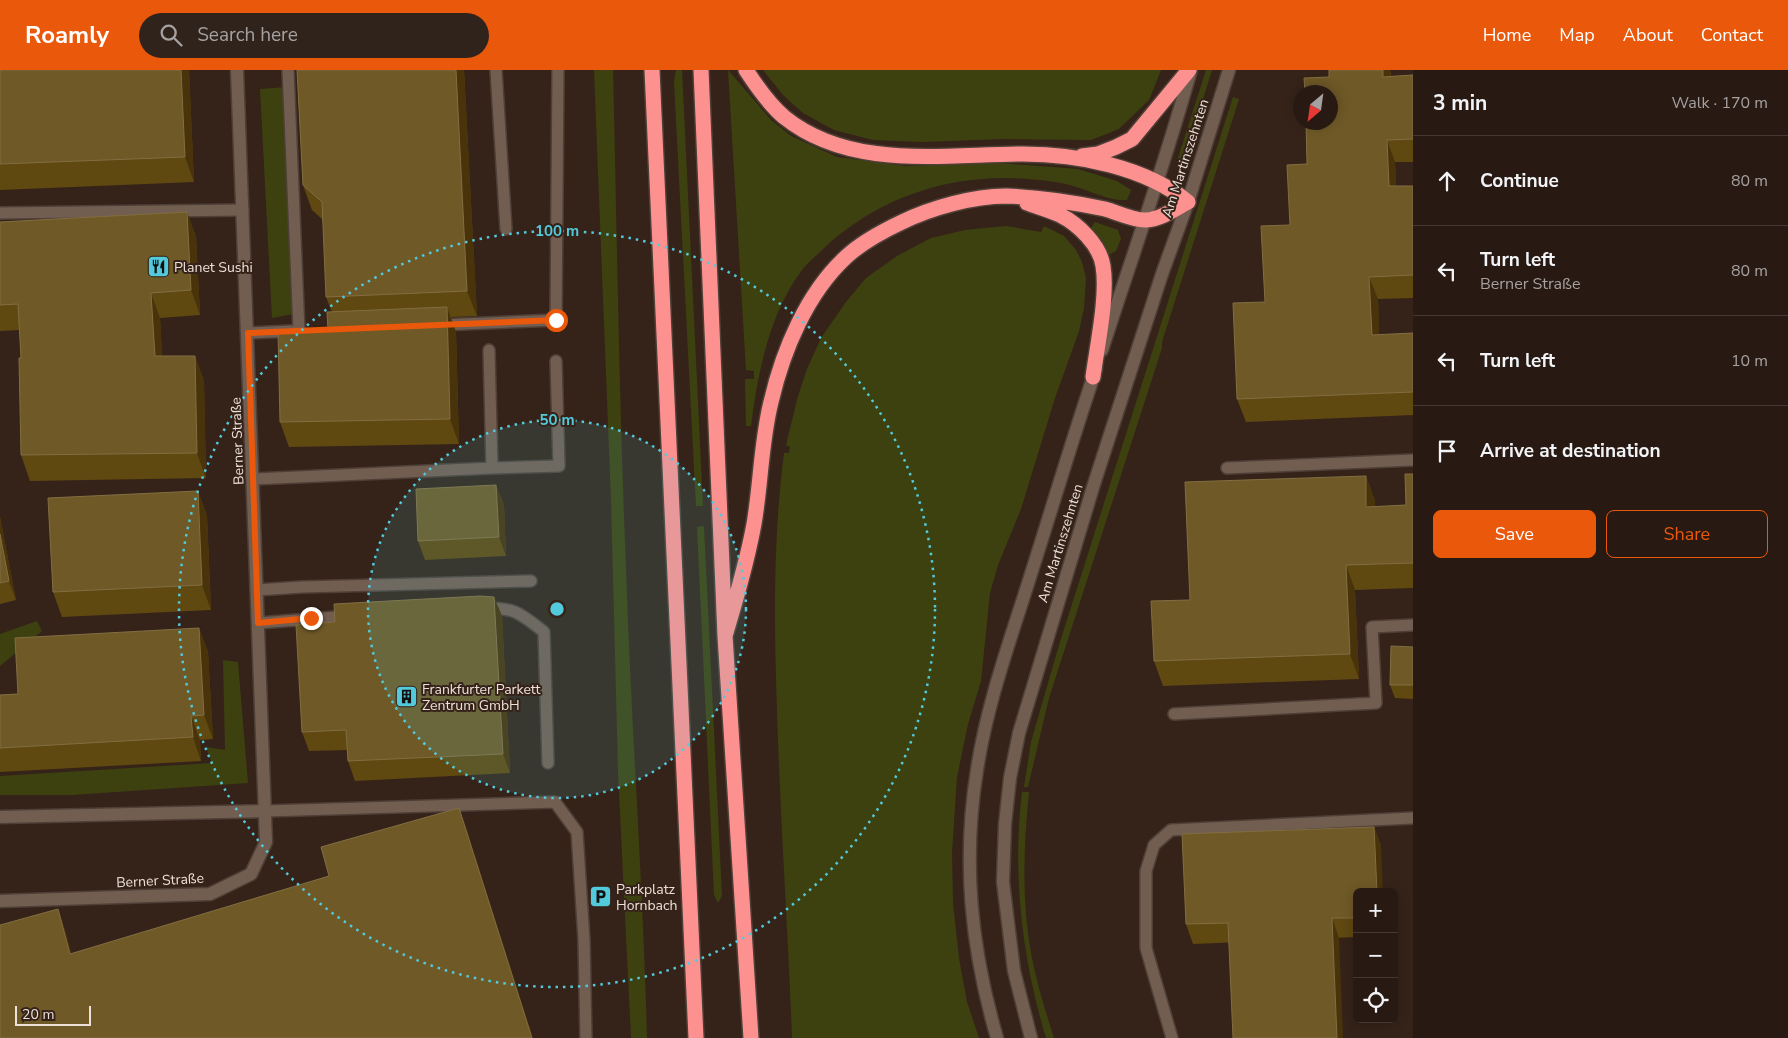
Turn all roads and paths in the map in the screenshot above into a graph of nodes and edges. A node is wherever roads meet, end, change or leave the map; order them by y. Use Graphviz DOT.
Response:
graph roads {
  1 [pos="237,70"];
  2 [pos="288,70"];
  3 [pos="496,70"];
  4 [pos="558,70"];
  5 [pos="652,70"];
  6 [pos="701,70"];
  7 [pos="746,70"];
  8 [pos="1190,70"];
  9 [pos="1229,70"];
  10 [pos="1073,158"];
  11 [pos="1157,181"];
  12 [pos="1004,196"];
  13 [pos="1188,202"];
  14 [pos="243,210"];
  15 [pos="0,213"];
  16 [pos="1144,220"];
  17 [pos="506,229"];
  18 [pos="428,326"];
  19 [pos="248,333"];
  20 [pos="489,350"];
  21 [pos="556,360"];
  22 [pos="1093,377"];
  23 [pos="1413,460"];
  24 [pos="492,468"];
  25 [pos="1227,468"];
  26 [pos="254,479"];
  27 [pos="531,581"];
  28 [pos="257,590"];
  29 [pos="477,609"];
  30 [pos="360,615"];
  31 [pos="258,623"];
  32 [pos="1413,625"];
  33 [pos="725,636"];
  34 [pos="1174,714"];
  35 [pos="548,763"];
  36 [pos="266,811"];
  37 [pos="0,817"];
  38 [pos="1413,818"];
  39 [pos="0,901"];
  40 [pos="695,1020"];
  41 [pos="586,1038"];
  42 [pos="690,1038"];
  43 [pos="696,1038"];
  44 [pos="750,1038"];
  45 [pos="996,1038"];
  46 [pos="1031,1038"];
  47 [pos="1172,1038"];
  1 -- 14 [label="main road, Berner Straße"];
  2 -- 19 [label="lane"];
  3 -- 17 [label="lane"];
  4 -- 18 [label="lane"];
  5 -- 40 [label="highway"];
  6 -- 33 [label="highway"];
  7 -- 10 [label="highway"];
  8 -- 10 [label="highway"];
  8 -- 11 [label="main road, Am Martinszehnten"];
  9 -- 13 [label="main road, Am Martinszehnten"];
  10 -- 11 [label="highway"];
  11 -- 13 [label="highway"];
  11 -- 16 [label="main road, Am Martinszehnten"];
  12 -- 16 [label="highway"];
  12 -- 22 [label="highway"];
  12 -- 33 [label="highway"];
  13 -- 16 [label="highway"];
  13 -- 46 [label="main road, Am Martinszehnten"];
  14 -- 15 [label="lane"];
  14 -- 19 [label="main road, Berner Straße"];
  16 -- 22 [label="main road, Am Martinszehnten"];
  19 -- 26 [label="main road, Berner Straße"];
  20 -- 24 [label="lane"];
  21 -- 24 [label="lane"];
  22 -- 45 [label="main road, Am Martinszehnten"];
  23 -- 25 [label="lane"];
  24 -- 26 [label="lane"];
  26 -- 28 [label="main road, Berner Straße"];
  27 -- 28 [label="lane"];
  28 -- 31 [label="main road, Berner Straße"];
  29 -- 35 [label="lane"];
  30 -- 31 [label="lane"];
  31 -- 36 [label="main road, Berner Straße"];
  32 -- 34 [label="lane"];
  33 -- 44 [label="highway"];
  36 -- 37 [label="main road"];
  36 -- 39 [label="main road, Berner Straße"];
  36 -- 41 [label="lane"];
  38 -- 47 [label="lane"];
  40 -- 42 [label="highway"];
  40 -- 43 [label="highway"];
}
